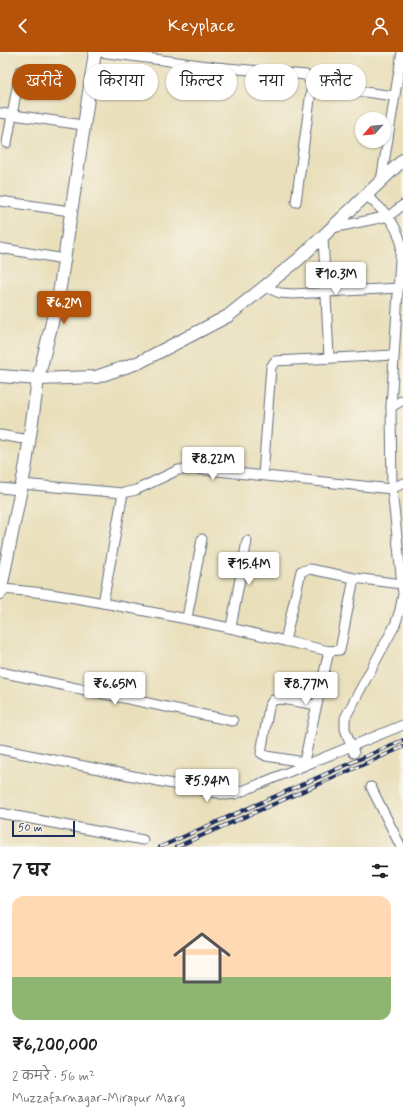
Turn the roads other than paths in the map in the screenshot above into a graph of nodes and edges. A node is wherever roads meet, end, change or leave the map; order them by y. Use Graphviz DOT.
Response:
graph roads {
  1 [pos="95,52"];
  2 [pos="100,52"];
  3 [pos="402,52"];
  4 [pos="366,93"];
  5 [pos="394,96"];
  6 [pos="15,100"];
  7 [pos="0,113"];
  8 [pos="12,114"];
  9 [pos="83,125"];
  10 [pos="7,143"];
  11 [pos="403,160"];
  12 [pos="381,181"];
  13 [pos="366,195"];
  14 [pos="0,201"];
  15 [pos="296,202"];
  16 [pos="403,205"];
  17 [pos="70,211"];
  18 [pos="389,216"];
  19 [pos="327,232"];
  20 [pos="0,248"];
  21 [pos="64,260"];
  22 [pos="264,287"];
  23 [pos="398,288"];
  24 [pos="326,292"];
  25 [pos="400,330"];
  26 [pos="394,355"];
  27 [pos="329,358"];
  28 [pos="0,376"];
  29 [pos="38,379"];
  30 [pos="403,400"];
  31 [pos="391,406"];
  32 [pos="0,435"];
  33 [pos="30,440"];
  34 [pos="264,475"];
  35 [pos="403,483"];
  36 [pos="21,487"];
  37 [pos="0,488"];
  38 [pos="392,488"];
  39 [pos="123,494"];
  40 [pos="202,539"];
  41 [pos="247,541"];
  42 [pos="402,558"];
  43 [pos="354,578"];
  44 [pos="402,584"];
  45 [pos="0,590"];
  46 [pos="103,603"];
  47 [pos="402,610"];
  48 [pos="187,618"];
  49 [pos="231,627"];
  50 [pos="285,641"];
  51 [pos="329,651"];
  52 [pos="0,672"];
  53 [pos="317,705"];
  54 [pos="233,721"];
  55 [pos="403,725"];
  56 [pos="0,749"];
  57 [pos="353,750"];
  58 [pos="304,764"];
  59 [pos="371,788"];
  60 [pos="0,813"];
  61 [pos="143,840"];
  62 [pos="401,847"];
  1 -- 9 [label="main road"];
  2 -- 15 [label="street"];
  3 -- 5 [label="street"];
  4 -- 5 [label="street"];
  5 -- 12 [label="street"];
  6 -- 8 [label="street"];
  7 -- 8 [label="street"];
  8 -- 9 [label="street"];
  8 -- 10 [label="street"];
  9 -- 17 [label="main road"];
  11 -- 12 [label="main road"];
  12 -- 13 [label="main road"];
  13 -- 18 [label="street"];
  13 -- 19 [label="main road"];
  14 -- 17 [label="street"];
  16 -- 18 [label="street"];
  17 -- 21 [label="main road"];
  18 -- 19 [label="street"];
  18 -- 23 [label="street"];
  19 -- 22 [label="main road"];
  19 -- 24 [label="street"];
  20 -- 21 [label="street"];
  21 -- 29 [label="main road"];
  22 -- 24 [label="street"];
  22 -- 29 [label="main road"];
  23 -- 24 [label="street"];
  23 -- 25 [label="street"];
  24 -- 27 [label="street"];
  25 -- 26 [label="street"];
  26 -- 27 [label="street"];
  26 -- 31 [label="street"];
  27 -- 34 [label="street"];
  28 -- 29 [label="main road"];
  29 -- 33 [label="main road"];
  30 -- 31 [label="street"];
  31 -- 38 [label="street"];
  32 -- 33 [label="street"];
  33 -- 36 [label="main road"];
  34 -- 38 [label="street"];
  34 -- 39 [label="street"];
  35 -- 38 [label="street"];
  36 -- 37 [label="street"];
  36 -- 39 [label="street"];
  36 -- 45 [label="main road"];
  38 -- 42 [label="street"];
  39 -- 46 [label="street"];
  40 -- 48 [label="street"];
  41 -- 49 [label="street"];
  42 -- 44 [label="street"];
  43 -- 44 [label="street"];
  43 -- 50 [label="street"];
  43 -- 51 [label="street"];
  44 -- 47 [label="street"];
  45 -- 46 [label="street"];
  46 -- 48 [label="street"];
  47 -- 57 [label="street"];
  48 -- 49 [label="street"];
  49 -- 50 [label="street"];
  50 -- 51 [label="street"];
  51 -- 53 [label="street"];
  52 -- 54 [label="street"];
  53 -- 58 [label="street"];
  53 -- 58 [label="street"];
  55 -- 57 [label="street"];
  56 -- 58 [label="street"];
  57 -- 58 [label="street"];
  59 -- 62 [label="street"];
  60 -- 61 [label="street"];
}
